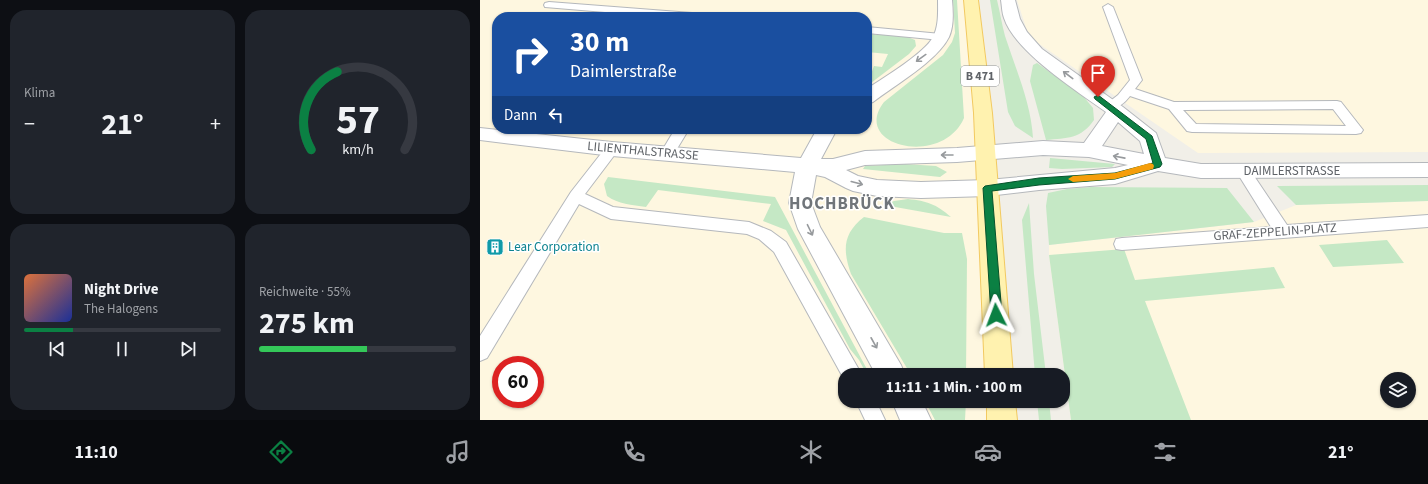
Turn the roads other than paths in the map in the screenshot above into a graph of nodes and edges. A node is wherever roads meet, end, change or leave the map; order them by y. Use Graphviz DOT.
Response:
graph roads {
  1 [pos="945,0"];
  2 [pos="971,0"];
  3 [pos="1008,0"];
  4 [pos="550,5"];
  5 [pos="1108,7"];
  6 [pos="640,12"];
  7 [pos="872,30"];
  8 [pos="941,37"];
  9 [pos="1128,91"];
  10 [pos="872,94"];
  11 [pos="1173,106"];
  12 [pos="1113,109"];
  13 [pos="480,134"];
  14 [pos="679,134"];
  15 [pos="825,134"];
  16 [pos="612,149"];
  17 [pos="1089,150"];
  18 [pos="986,153"];
  19 [pos="667,154"];
  20 [pos="1157,164"];
  21 [pos="807,166"];
  22 [pos="1428,170"];
  23 [pos="1242,171"];
  24 [pos="988,188"];
  25 [pos="576,196"];
  26 [pos="1428,221"];
  27 [pos="1282,231"];
  28 [pos="1122,244"];
  29 [pos="480,352"];
  30 [pos="848,368"];
  31 [pos="887,368"];
  32 [pos="999,368"];
  33 [pos="869,408"];
  34 [pos="910,408"];
  35 [pos="1001,408"];
  36 [pos="875,420"];
  37 [pos="916,420"];
  38 [pos="1002,420"];
  1 -- 8 [label="street"];
  2 -- 18 [label="main road, B 471"];
  12 -- 3 [label="street, one-way"];
  4 -- 6 [label="lane"];
  5 -- 9 [label="lane"];
  7 -- 8 [label="lane"];
  8 -- 10 [label="street, one-way"];
  9 -- 11 [label="lane"];
  9 -- 12 [label="lane"];
  11 -- 11 [label="lane"];
  12 -- 17 [label="street"];
  12 -- 20 [label="street"];
  13 -- 16 [label="street, LILIENTHALSTRASSE"];
  14 -- 19 [label="lane"];
  15 -- 21 [label="street"];
  16 -- 19 [label="street, LILIENTHALSTRASSE"];
  16 -- 25 [label="lane"];
  17 -- 18 [label="street, DAIMLERSTRASSE"];
  20 -- 17 [label="street, DAIMLERSTRASSE, one-way"];
  18 -- 21 [label="street, LILIENTHALSTRASSE, one-way"];
  18 -- 24 [label="main road, B 471"];
  19 -- 21 [label="street, LILIENTHALSTRASSE"];
  20 -- 23 [label="street, DAIMLERSTRASSE"];
  20 -- 24 [label="street, DAIMLERSTRASSE"];
  21 -- 24 [label="street, LILIENTHALSTRASSE, one-way"];
  21 -- 31 [label="street, one-way"];
  22 -- 23 [label="street, DAIMLERSTRASSE"];
  23 -- 27 [label="lane"];
  24 -- 32 [label="main road, B 471"];
  25 -- 29 [label="lane"];
  25 -- 30 [label="lane"];
  26 -- 27 [label="lane, GRAF-ZEPPELIN-PLATZ"];
  27 -- 28 [label="lane, GRAF-ZEPPELIN-PLATZ"];
  33 -- 36 [label="lane"];
  34 -- 37 [label="street"];
  35 -- 38 [label="main road"];
}
